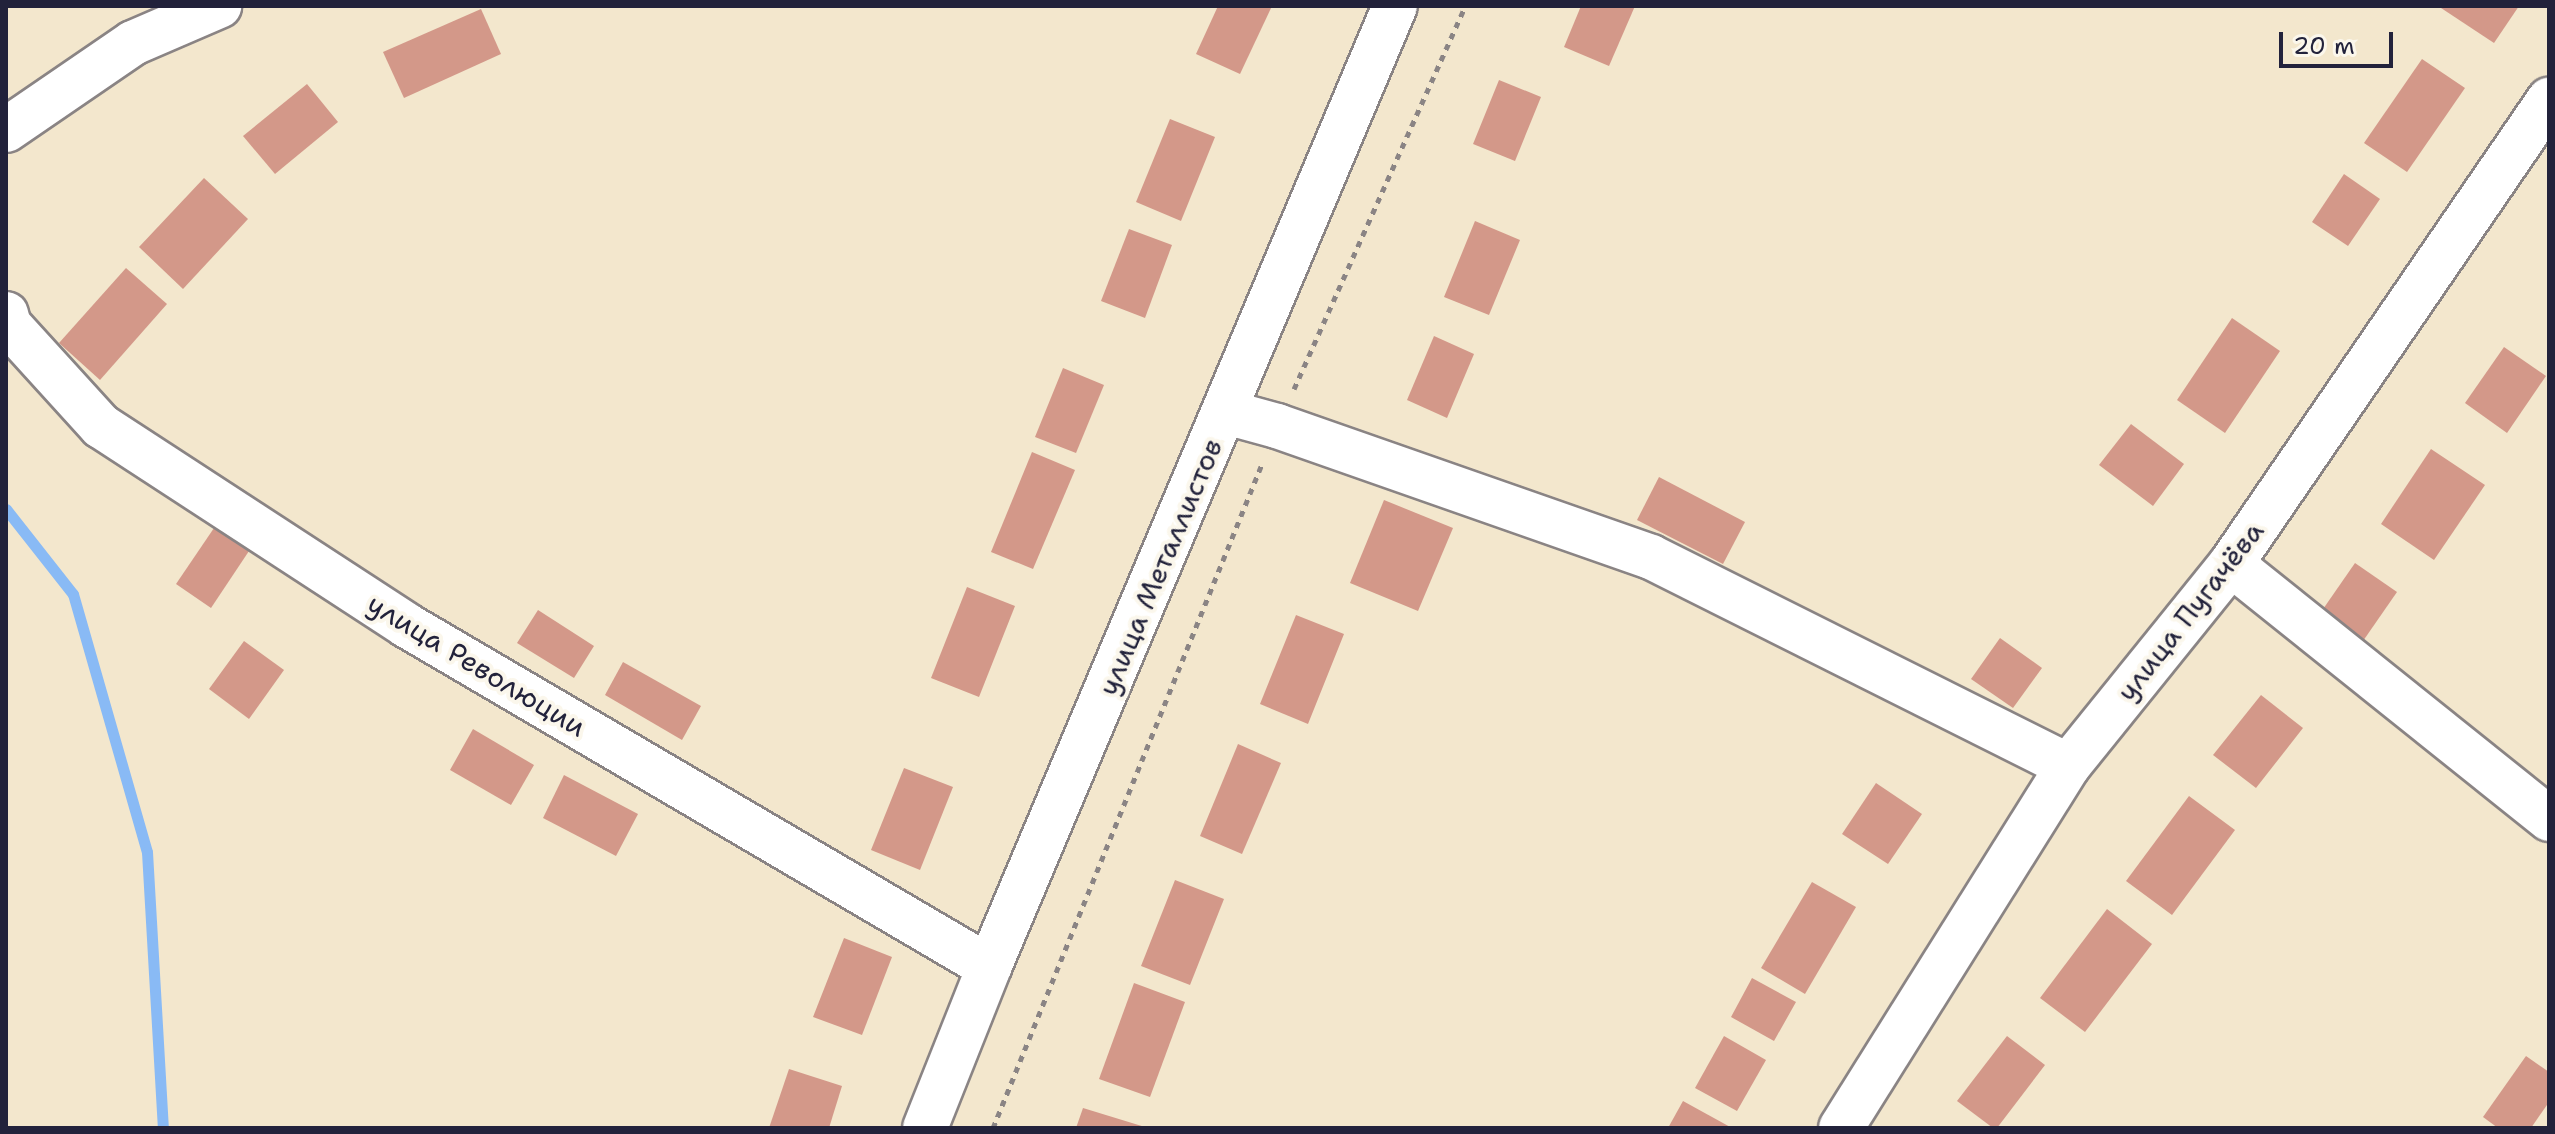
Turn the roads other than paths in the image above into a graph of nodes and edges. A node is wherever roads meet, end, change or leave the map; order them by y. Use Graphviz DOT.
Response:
graph roads {
  1 [pos="219,6"];
  2 [pos="1395,6"];
  3 [pos="2549,100"];
  4 [pos="6,130"];
  5 [pos="6,314"];
  6 [pos="1226,412"];
  7 [pos="2231,564"];
  8 [pos="2068,766"];
  9 [pos="2549,819"];
  10 [pos="989,967"];
  11 [pos="925,1128"];
  12 [pos="1841,1128"];
  1 -- 4 [label="street"];
  2 -- 6 [label="street, улица Металлистов"];
  3 -- 7 [label="street, улица Пугачёва"];
  5 -- 10 [label="street, улица Революции"];
  6 -- 8 [label="street"];
  6 -- 10 [label="street, улица Металлистов"];
  7 -- 8 [label="street, улица Пугачёва"];
  7 -- 9 [label="street"];
  8 -- 12 [label="street, улица Пугачёва"];
  10 -- 11 [label="street, улица Металлистов"];
}
